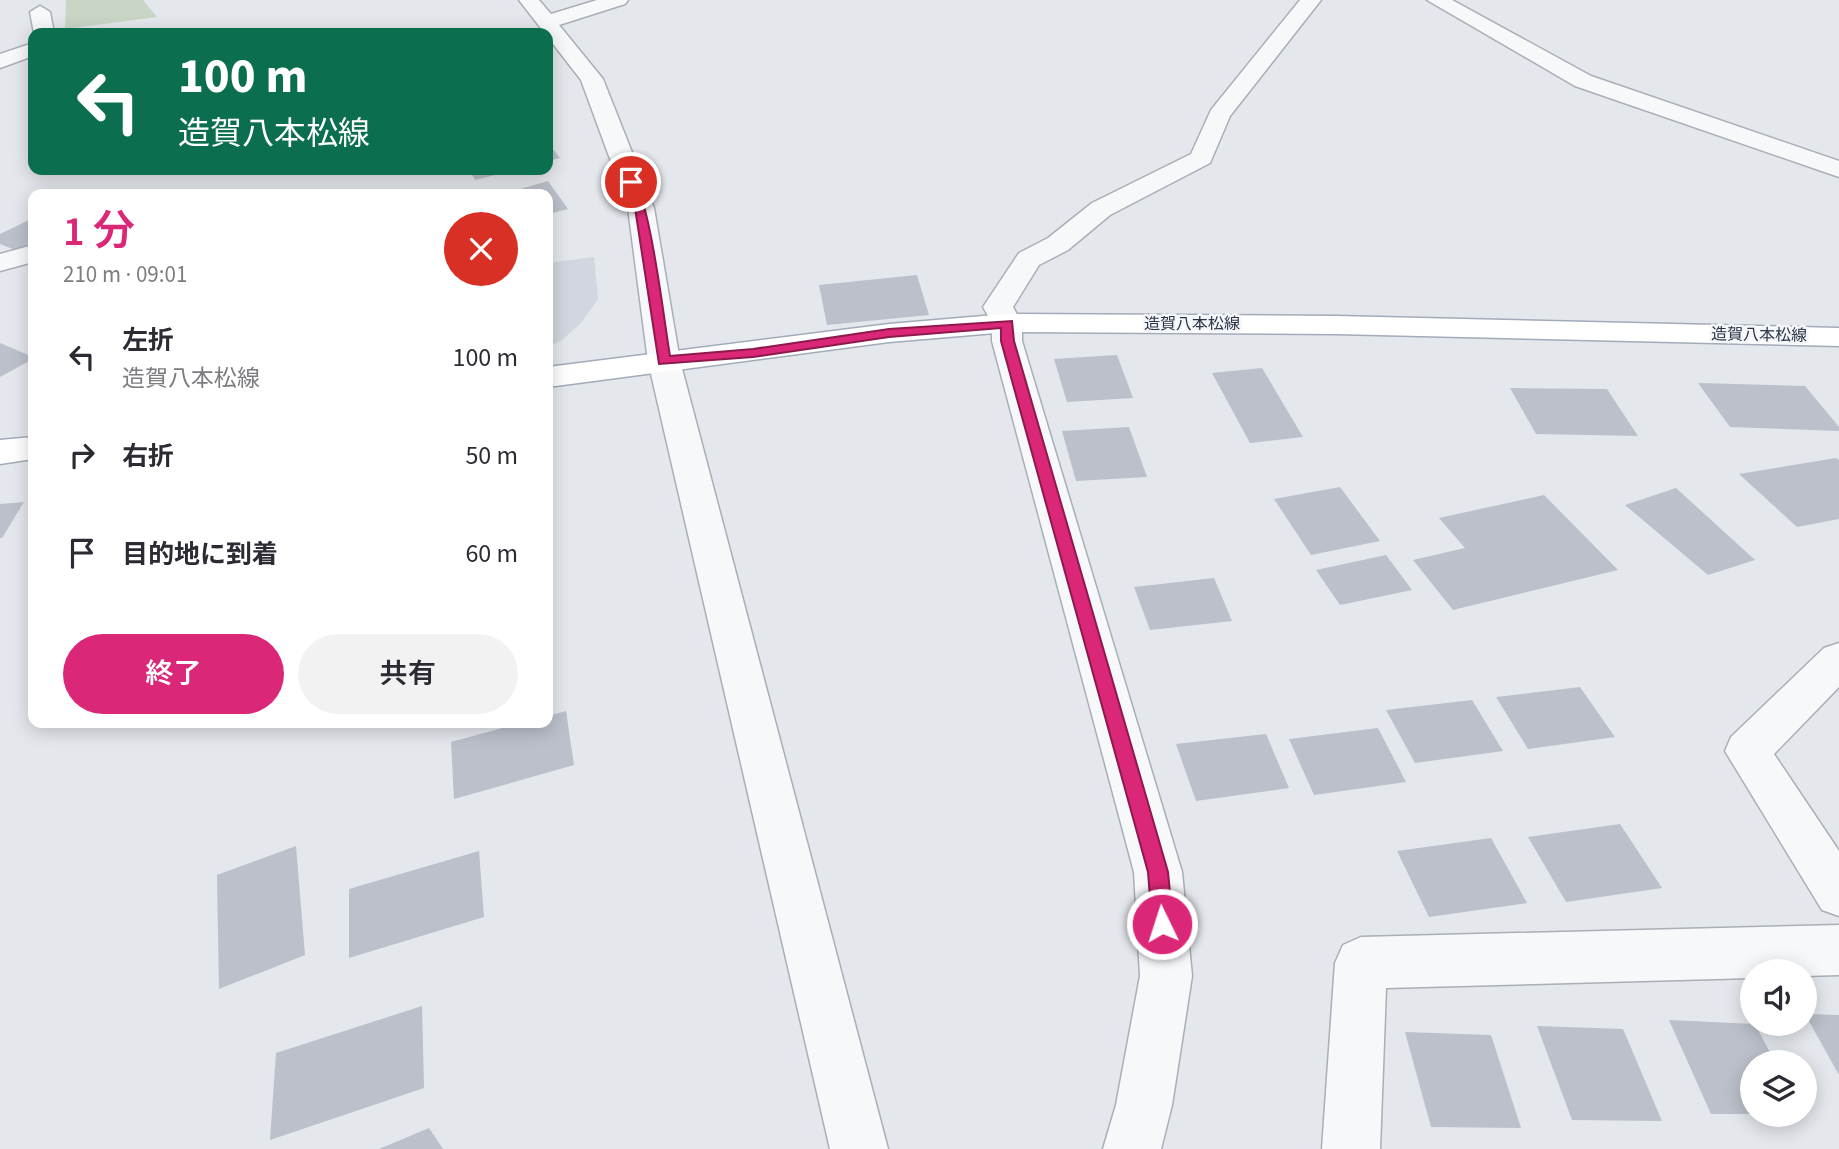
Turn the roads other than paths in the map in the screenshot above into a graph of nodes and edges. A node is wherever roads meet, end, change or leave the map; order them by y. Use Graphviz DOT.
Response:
graph roads {
  1 [pos="529,0"];
  2 [pos="618,0"];
  3 [pos="1311,0"];
  4 [pos="1437,0"];
  5 [pos="40,12"];
  6 [pos="547,22"];
  7 [pos="43,28"];
  8 [pos="552,28"];
  9 [pos="553,30"];
  10 [pos="28,51"];
  11 [pos="0,62"];
  12 [pos="1839,169"];
  13 [pos="28,254"];
  14 [pos="0,262"];
  15 [pos="1007,323"];
  16 [pos="1839,337"];
  17 [pos="664,361"];
  18 [pos="553,376"];
  19 [pos="28,449"];
  20 [pos="0,452"];
  21 [pos="1839,660"];
  22 [pos="1839,892"];
  23 [pos="1839,950"];
  24 [pos="859,1149"];
  25 [pos="1132,1149"];
  26 [pos="1351,1149"];
  1 -- 6 [label="street"];
  2 -- 6 [label="street"];
  3 -- 15 [label="street"];
  4 -- 12 [label="street"];
  5 -- 7 [label="street"];
  6 -- 8 [label="street"];
  9 -- 17 [label="street"];
  10 -- 11 [label="street"];
  13 -- 14 [label="street"];
  15 -- 16 [label="main road, 造賀八本松線"];
  15 -- 17 [label="main road, 造賀八本松線"];
  15 -- 25 [label="street"];
  17 -- 18 [label="main road, 造賀八本松線"];
  17 -- 24 [label="street"];
  19 -- 20 [label="main road"];
  21 -- 22 [label="street"];
  23 -- 26 [label="street"];
}
